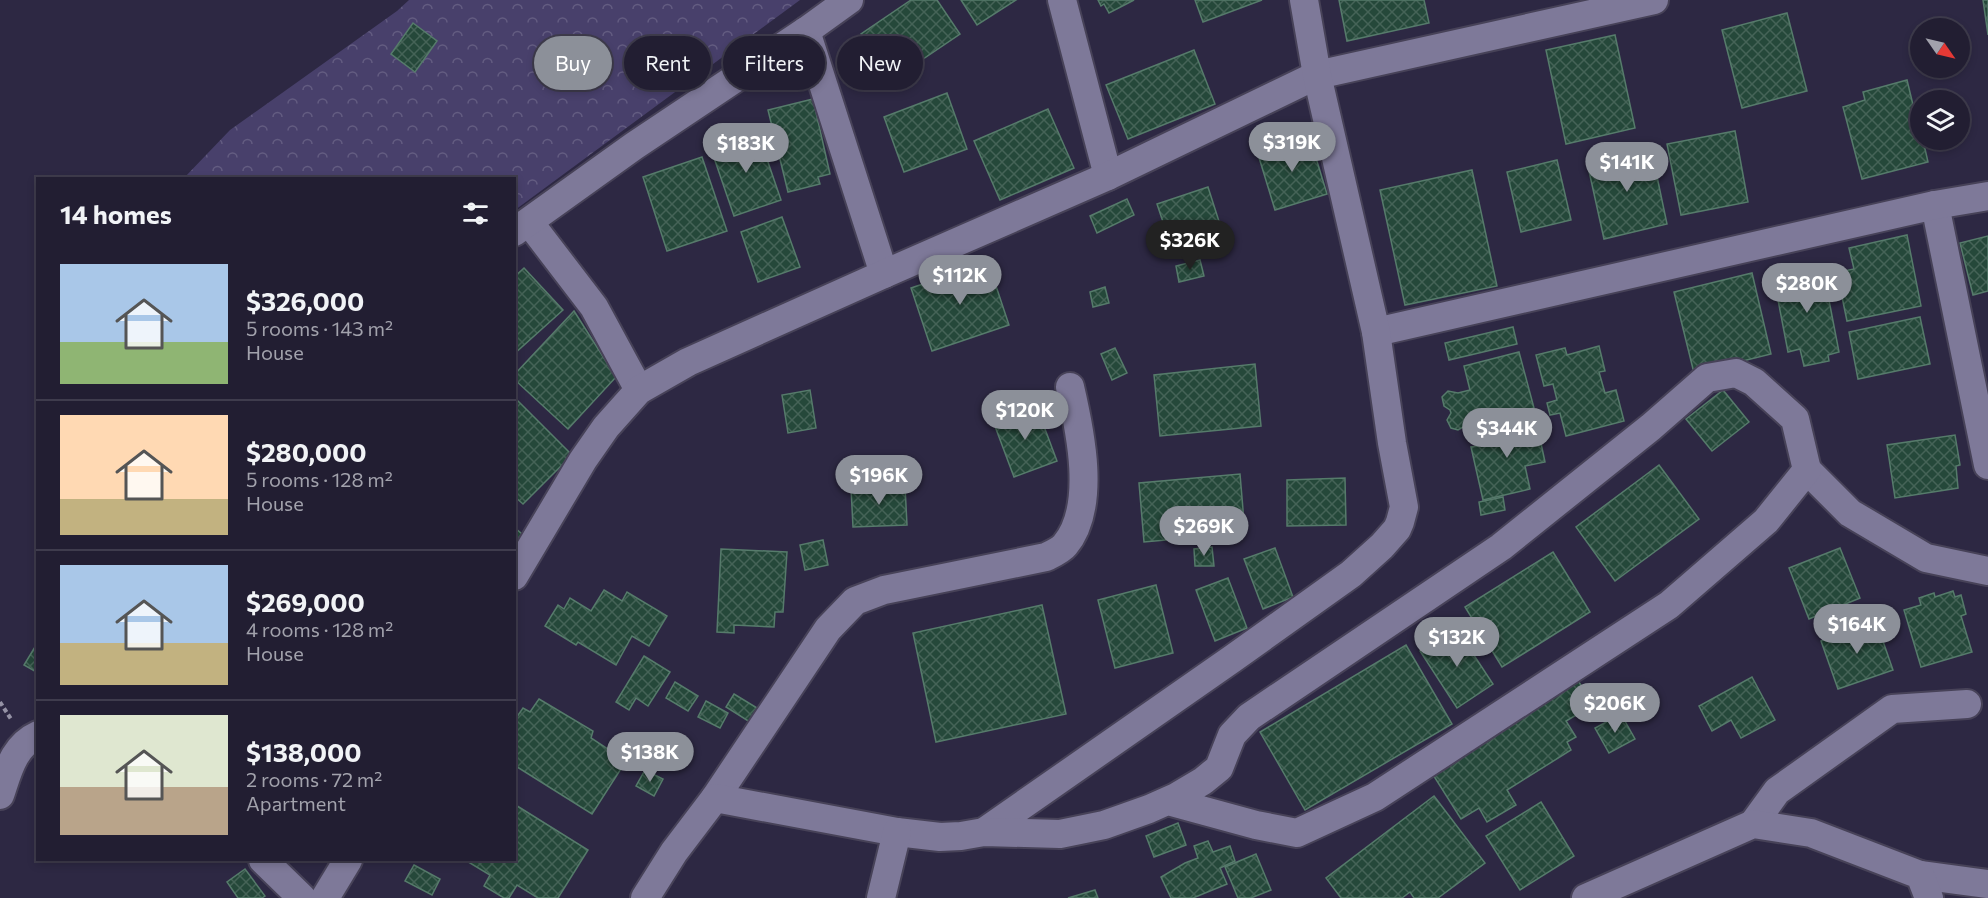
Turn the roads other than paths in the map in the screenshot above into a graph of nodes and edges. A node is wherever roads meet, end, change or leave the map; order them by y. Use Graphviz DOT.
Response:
graph roads {
  1 [pos="849,0"];
  2 [pos="1062,0"];
  3 [pos="1304,0"];
  4 [pos="1654,0"];
  5 [pos="806,32"];
  6 [pos="1317,75"];
  7 [pos="1108,176"];
  8 [pos="1988,196"];
  9 [pos="1935,205"];
  10 [pos="522,227"];
  11 [pos="884,274"];
  12 [pos="1376,332"];
  13 [pos="1070,387"];
  14 [pos="639,390"];
  15 [pos="1988,465"];
  16 [pos="1807,470"];
  17 [pos="1988,571"];
  18 [pos="516,573"];
  19 [pos="1967,704"];
  20 [pos="36,736"];
  21 [pos="0,795"];
  22 [pos="715,798"];
  23 [pos="1168,801"];
  24 [pos="1753,824"];
  25 [pos="897,832"];
  26 [pos="984,832"];
  27 [pos="264,861"];
  28 [pos="347,861"];
  29 [pos="1988,884"];
  30 [pos="1925,886"];
  31 [pos="302,898"];
  32 [pos="325,898"];
  33 [pos="645,898"];
  34 [pos="881,898"];
  35 [pos="1586,898"];
  1 -- 5 [label="street"];
  2 -- 7 [label="street"];
  3 -- 6 [label="street"];
  4 -- 6 [label="street"];
  5 -- 10 [label="street"];
  5 -- 11 [label="street"];
  6 -- 7 [label="street"];
  6 -- 12 [label="street"];
  7 -- 11 [label="street"];
  8 -- 9 [label="street"];
  9 -- 12 [label="street"];
  9 -- 15 [label="street"];
  10 -- 14 [label="street"];
  11 -- 14 [label="street"];
  12 -- 26 [label="street"];
  13 -- 22 [label="street"];
  14 -- 18 [label="street"];
  16 -- 17 [label="street"];
  16 -- 23 [label="street"];
  16 -- 23 [label="street"];
  19 -- 24 [label="street"];
  20 -- 21 [label="street"];
  22 -- 25 [label="street"];
  22 -- 33 [label="street"];
  23 -- 26 [label="street"];
  24 -- 30 [label="street"];
  24 -- 35 [label="street"];
  25 -- 26 [label="street"];
  25 -- 34 [label="street"];
  27 -- 31 [label="street"];
  28 -- 32 [label="street"];
  29 -- 30 [label="street"];
}
